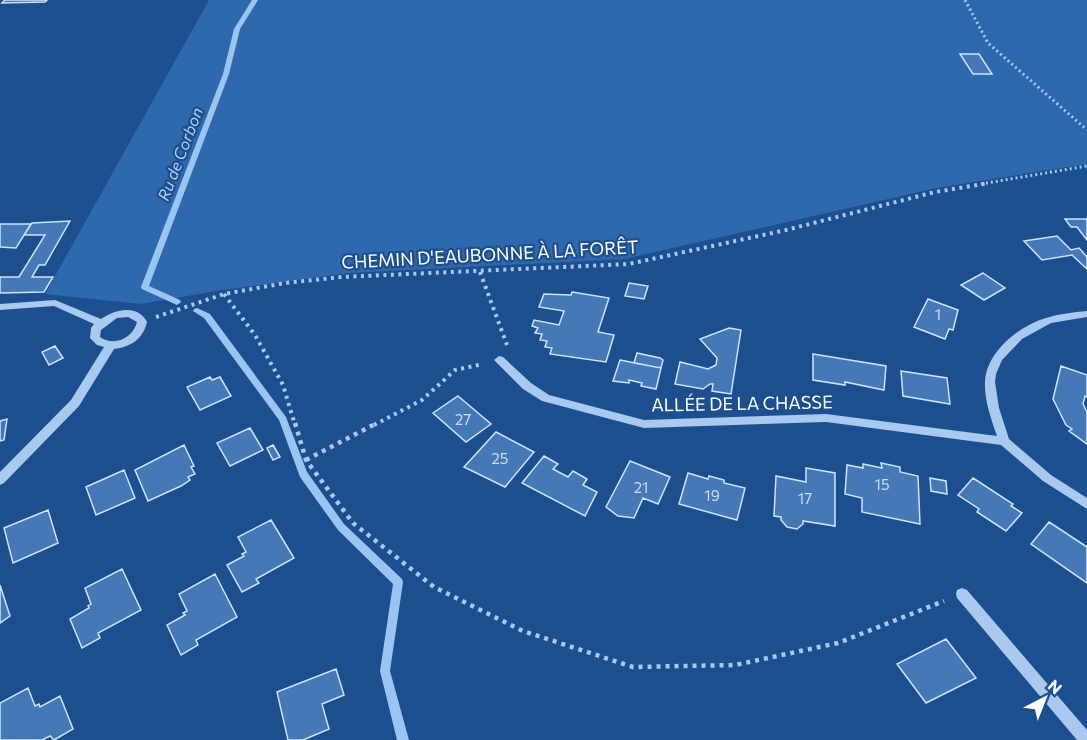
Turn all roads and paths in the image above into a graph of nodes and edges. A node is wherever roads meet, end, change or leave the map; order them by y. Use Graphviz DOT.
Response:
graph roads {
  1 [pos="965,0"];
  2 [pos="1087,130"];
  3 [pos="1087,166"];
  4 [pos="480,272"];
  5 [pos="224,294"];
  6 [pos="0,307"];
  7 [pos="1087,314"];
  8 [pos="142,322"];
  9 [pos="100,323"];
  10 [pos="111,345"];
  11 [pos="499,360"];
  12 [pos="1004,441"];
  13 [pos="306,460"];
  14 [pos="0,480"];
  15 [pos="1087,504"];
  16 [pos="962,594"];
  17 [pos="1086,740"];
  1 -- 2 [label="path"];
  3 -- 4 [label="path, CHEMIN D'EAUBONNE À LA FORÊT"];
  4 -- 5 [label="path, CHEMIN D'EAUBONNE À LA FORÊT"];
  4 -- 11 [label="path"];
  5 -- 8 [label="path, CHEMIN D'EAUBONNE À LA FORÊT"];
  5 -- 13 [label="path"];
  6 -- 9 [label="street"];
  7 -- 12 [label="street"];
  8 -- 9 [label="street"];
  8 -- 10 [label="street"];
  9 -- 10 [label="street"];
  10 -- 14 [label="street"];
  11 -- 12 [label="street, ALLÉE DE LA CHASSE"];
  11 -- 13 [label="path"];
  12 -- 15 [label="street"];
  13 -- 16 [label="path"];
  16 -- 17 [label="street"];
}
